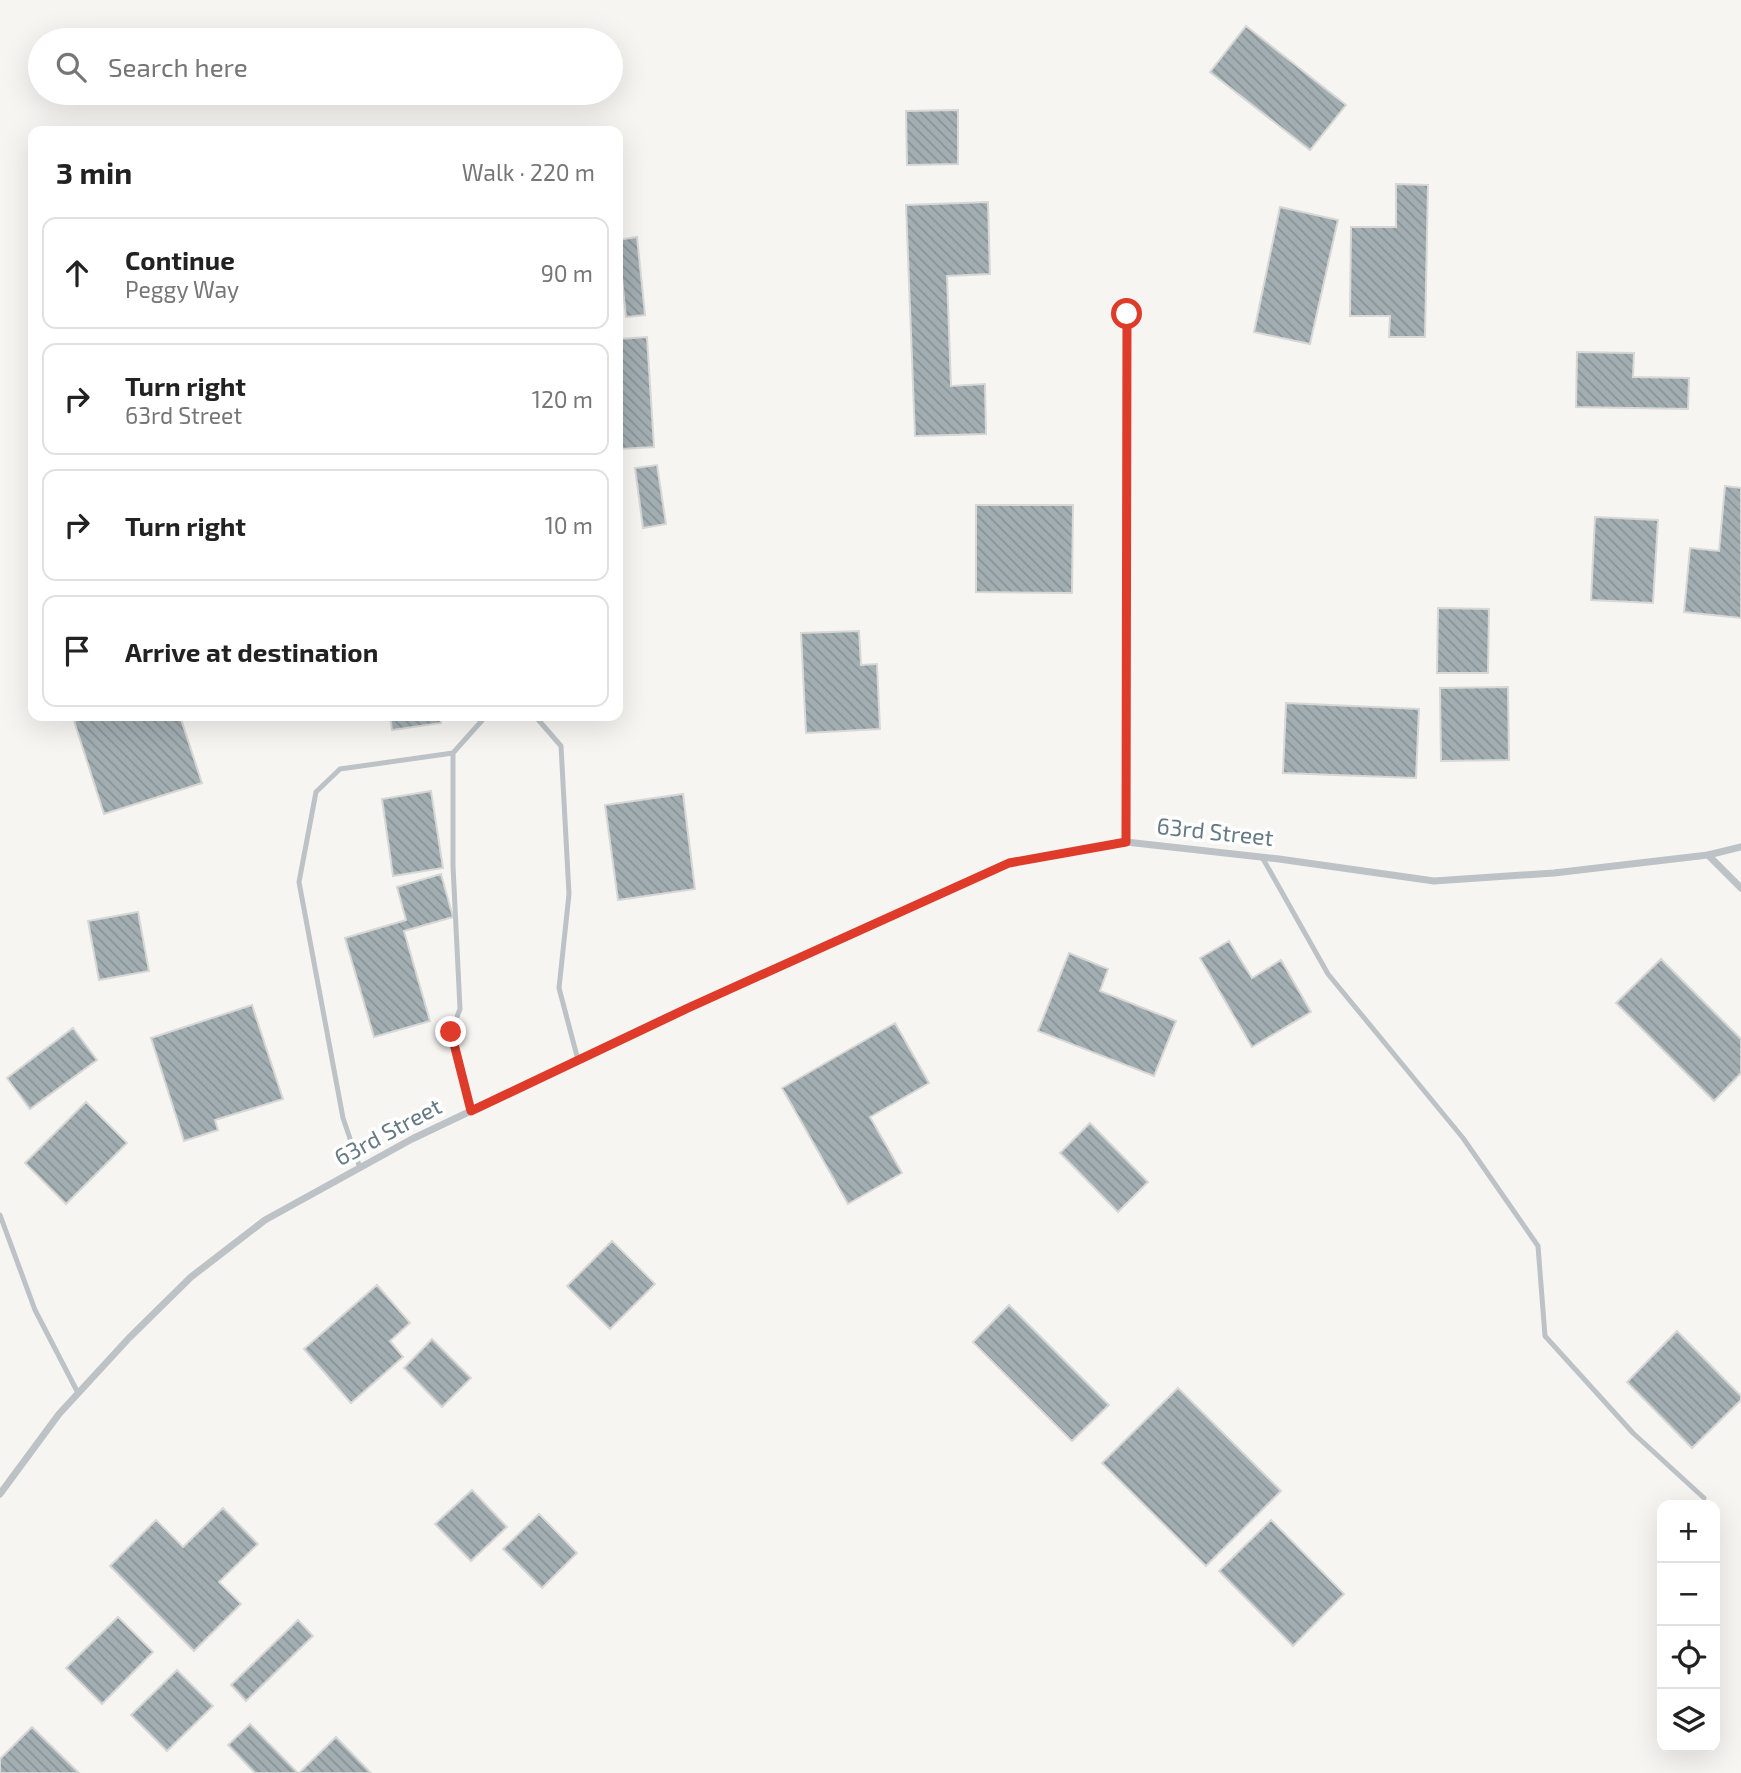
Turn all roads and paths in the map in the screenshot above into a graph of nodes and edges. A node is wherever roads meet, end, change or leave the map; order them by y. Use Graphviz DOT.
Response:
graph roads {
  1 [pos="1127,314"];
  2 [pos="482,721"];
  3 [pos="538,721"];
  4 [pos="453,753"];
  5 [pos="1126,842"];
  6 [pos="1741,847"];
  7 [pos="1708,855"];
  8 [pos="1262,857"];
  9 [pos="1741,888"];
  10 [pos="578,1060"];
  11 [pos="471,1111"];
  12 [pos="360,1168"];
  13 [pos="0,1215"];
  14 [pos="78,1393"];
  15 [pos="0,1494"];
  16 [pos="1704,1498"];
  1 -- 5 [label="street"];
  2 -- 4 [label="lane"];
  3 -- 10 [label="lane"];
  4 -- 11 [label="lane"];
  4 -- 12 [label="lane"];
  5 -- 8 [label="street, 63rd Street"];
  5 -- 10 [label="street, 63rd Street"];
  6 -- 7 [label="street, 63rd Street"];
  7 -- 8 [label="street, 63rd Street"];
  7 -- 9 [label="street"];
  8 -- 16 [label="lane"];
  10 -- 11 [label="street, 63rd Street"];
  11 -- 12 [label="street, 63rd Street"];
  12 -- 14 [label="street, 63rd Street"];
  13 -- 14 [label="lane"];
  14 -- 15 [label="street, 63rd Street"];
}
